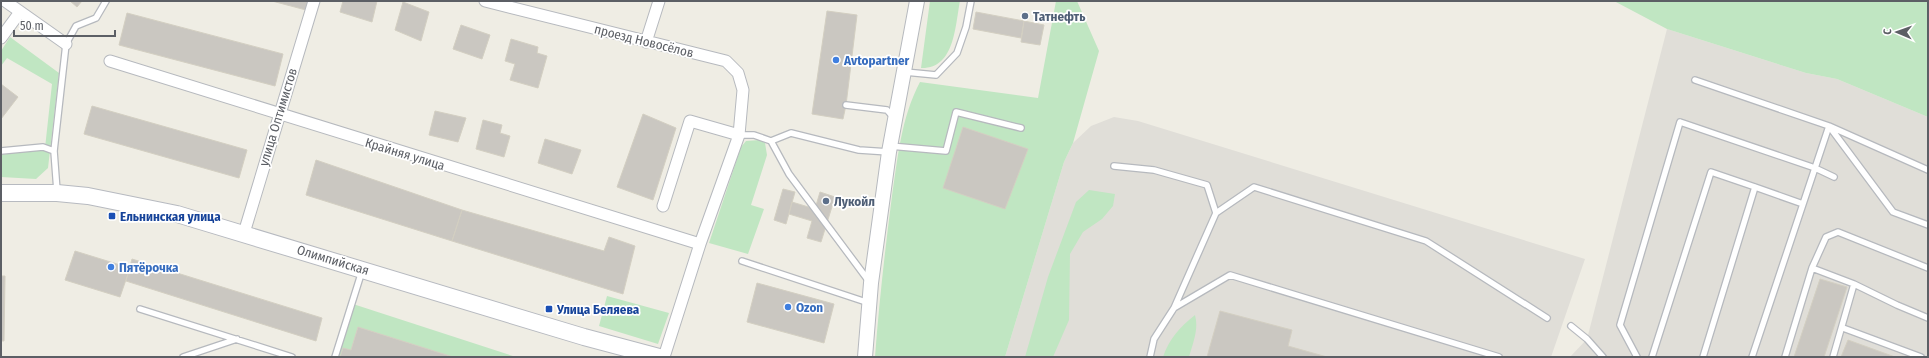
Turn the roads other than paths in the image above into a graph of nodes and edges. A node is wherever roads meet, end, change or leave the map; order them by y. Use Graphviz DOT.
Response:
graph roads {
  1 [pos="5,1"];
  2 [pos="106,1"];
  3 [pos="314,1"];
  4 [pos="485,1"];
  5 [pos="659,1"];
  6 [pos="917,1"];
  7 [pos="971,1"];
  8 [pos="20,12"];
  9 [pos="1,38"];
  10 [pos="646,42"];
  11 [pos="66,44"];
  12 [pos="110,62"];
  13 [pos="905,72"];
  14 [pos="1696,80"];
  15 [pos="846,105"];
  16 [pos="279,115"];
  17 [pos="895,118"];
  18 [pos="1829,126"];
  19 [pos="1021,128"];
  20 [pos="739,136"];
  21 [pos="771,141"];
  22 [pos="889,149"];
  23 [pos="1,151"];
  24 [pos="54,151"];
  25 [pos="1114,166"];
  26 [pos="1815,168"];
  27 [pos="1928,170"];
  28 [pos="1834,177"];
  29 [pos="1755,187"];
  30 [pos="1,193"];
  31 [pos="57,193"];
  32 [pos="1803,204"];
  33 [pos="663,206"];
  34 [pos="1216,212"];
  35 [pos="1928,225"];
  36 [pos="244,233"];
  37 [pos="700,244"];
  38 [pos="742,261"];
  39 [pos="1812,268"];
  40 [pos="1928,268"];
  41 [pos="363,269"];
  42 [pos="871,283"];
  43 [pos="1854,284"];
  44 [pos="869,303"];
  45 [pos="1174,308"];
  46 [pos="140,309"];
  47 [pos="1547,318"];
  48 [pos="1928,318"];
  49 [pos="1571,326"];
  50 [pos="1842,328"];
  51 [pos="237,339"];
  52 [pos="183,357"];
  53 [pos="292,357"];
  54 [pos="335,357"];
  55 [pos="659,357"];
  56 [pos="664,357"];
  57 [pos="865,357"];
  58 [pos="1150,357"];
  59 [pos="1500,357"];
  60 [pos="1603,357"];
  61 [pos="1636,357"];
  62 [pos="1652,357"];
  63 [pos="1703,357"];
  64 [pos="1752,357"];
  65 [pos="1784,357"];
  66 [pos="1832,357"];
  67 [pos="1921,357"];
  1 -- 8 [label="street"];
  2 -- 11 [label="lane"];
  3 -- 16 [label="street, улица Оптимистов"];
  4 -- 10 [label="street, проезд Новосёлов"];
  5 -- 10 [label="street"];
  6 -- 13 [label="street"];
  7 -- 13 [label="lane"];
  8 -- 9 [label="street"];
  8 -- 11 [label="street"];
  10 -- 20 [label="street, проезд Новосёлов"];
  11 -- 24 [label="lane"];
  12 -- 16 [label="street, Крайняя улица"];
  13 -- 17 [label="street"];
  14 -- 18 [label="lane"];
  15 -- 17 [label="lane"];
  16 -- 36 [label="street, улица Оптимистов"];
  16 -- 37 [label="street, Крайняя улица"];
  17 -- 22 [label="street"];
  18 -- 26 [label="lane"];
  18 -- 27 [label="lane"];
  18 -- 35 [label="lane"];
  19 -- 22 [label="lane"];
  20 -- 21 [label="lane"];
  20 -- 33 [label="street"];
  20 -- 37 [label="street, проезд Новосёлов"];
  21 -- 22 [label="lane"];
  21 -- 42 [label="lane"];
  22 -- 42 [label="street"];
  23 -- 24 [label="lane"];
  24 -- 31 [label="lane"];
  25 -- 34 [label="lane"];
  26 -- 28 [label="lane"];
  26 -- 32 [label="lane"];
  26 -- 61 [label="lane"];
  29 -- 32 [label="lane"];
  29 -- 62 [label="lane"];
  29 -- 63 [label="lane"];
  30 -- 31 [label="main road, Олимпийская"];
  31 -- 36 [label="main road, Олимпийская"];
  32 -- 64 [label="lane"];
  34 -- 45 [label="lane"];
  34 -- 47 [label="lane"];
  36 -- 41 [label="main road, Олимпийская"];
  37 -- 56 [label="street, проезд Новосёлов"];
  38 -- 44 [label="lane"];
  39 -- 40 [label="lane"];
  39 -- 43 [label="lane"];
  39 -- 65 [label="lane"];
  41 -- 54 [label="lane"];
  41 -- 55 [label="main road, Олимпийская"];
  42 -- 44 [label="street"];
  43 -- 48 [label="lane"];
  43 -- 50 [label="lane"];
  44 -- 57 [label="street"];
  45 -- 58 [label="lane"];
  45 -- 59 [label="lane"];
  46 -- 51 [label="lane"];
  49 -- 60 [label="lane"];
  50 -- 66 [label="lane"];
  50 -- 67 [label="lane"];
  51 -- 52 [label="lane"];
  51 -- 53 [label="lane"];
}
